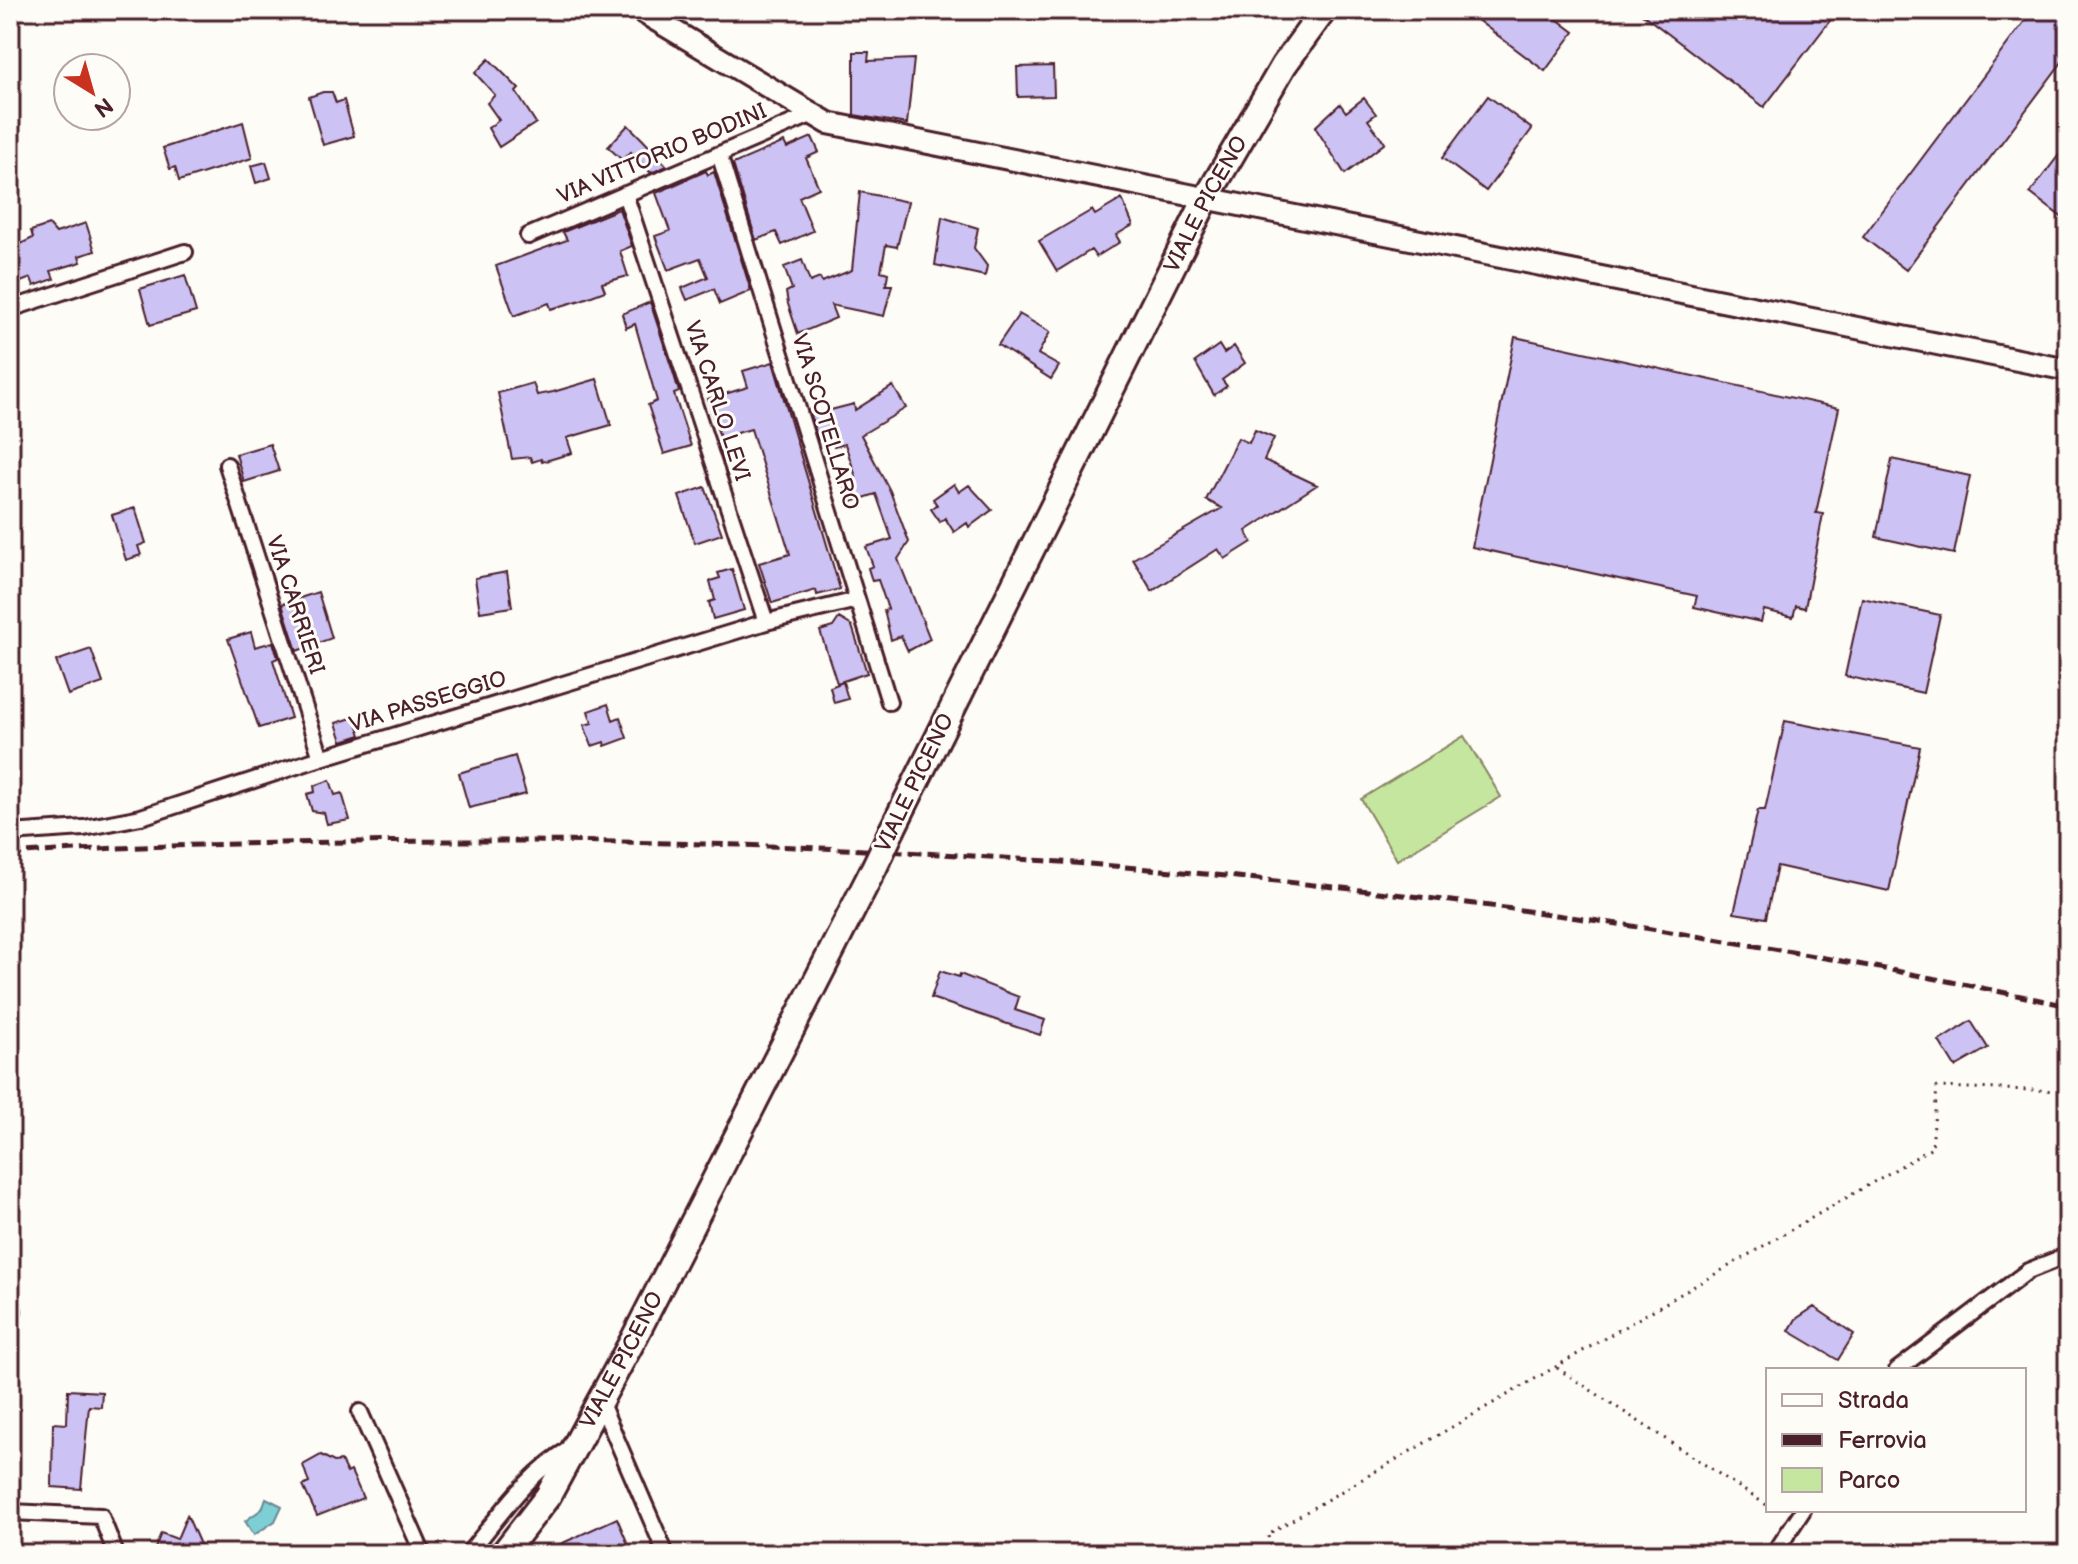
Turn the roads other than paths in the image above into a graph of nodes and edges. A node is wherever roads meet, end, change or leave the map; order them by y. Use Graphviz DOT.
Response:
graph roads {
  1 [pos="639,10"];
  2 [pos="1324,10"];
  3 [pos="813,114"];
  4 [pos="719,154"];
  5 [pos="625,194"];
  6 [pos="1206,199"];
  7 [pos="528,236"];
  8 [pos="185,252"];
  9 [pos="10,309"];
  10 [pos="2068,370"];
  11 [pos="227,465"];
  12 [pos="857,600"];
  13 [pos="766,622"];
  14 [pos="889,702"];
  15 [pos="321,758"];
  16 [pos="10,833"];
  17 [pos="2068,1255"];
  18 [pos="10,1301"];
  19 [pos="10,1316"];
  20 [pos="1900,1368"];
  21 [pos="600,1401"];
  22 [pos="360,1412"];
  23 [pos="575,1446"];
  24 [pos="10,1512"];
  25 [pos="1802,1512"];
  26 [pos="116,1554"];
  27 [pos="423,1554"];
  28 [pos="468,1554"];
  29 [pos="503,1554"];
  30 [pos="666,1554"];
  31 [pos="1774,1554"];
  1 -- 3 [label="street"];
  2 -- 6 [label="main road, VIALE PICENO"];
  3 -- 4 [label="street, VIA VITTORIO BODINI"];
  3 -- 6 [label="street"];
  4 -- 5 [label="street, VIA VITTORIO BODINI"];
  4 -- 12 [label="street, VIA SCOTELLARO"];
  5 -- 7 [label="street, VIA VITTORIO BODINI"];
  5 -- 13 [label="street, VIA CARLO LEVI"];
  6 -- 10 [label="street"];
  6 -- 21 [label="main road, VIALE PICENO, bridge"];
  8 -- 9 [label="street"];
  11 -- 15 [label="street, VIA CARRIERI"];
  12 -- 13 [label="street, VIA PASSEGGIO"];
  12 -- 14 [label="street, VIA SCOTELLARO"];
  13 -- 15 [label="street, VIA PASSEGGIO"];
  15 -- 16 [label="street, VIA PASSEGGIO"];
  17 -- 20 [label="street"];
  18 -- 19 [label="street"];
  21 -- 23 [label="main road, VIALE PICENO"];
  21 -- 30 [label="street"];
  22 -- 27 [label="street"];
  23 -- 28 [label="street"];
  23 -- 29 [label="main road, VIALE PICENO"];
  24 -- 26 [label="street"];
  25 -- 31 [label="street"];
}
